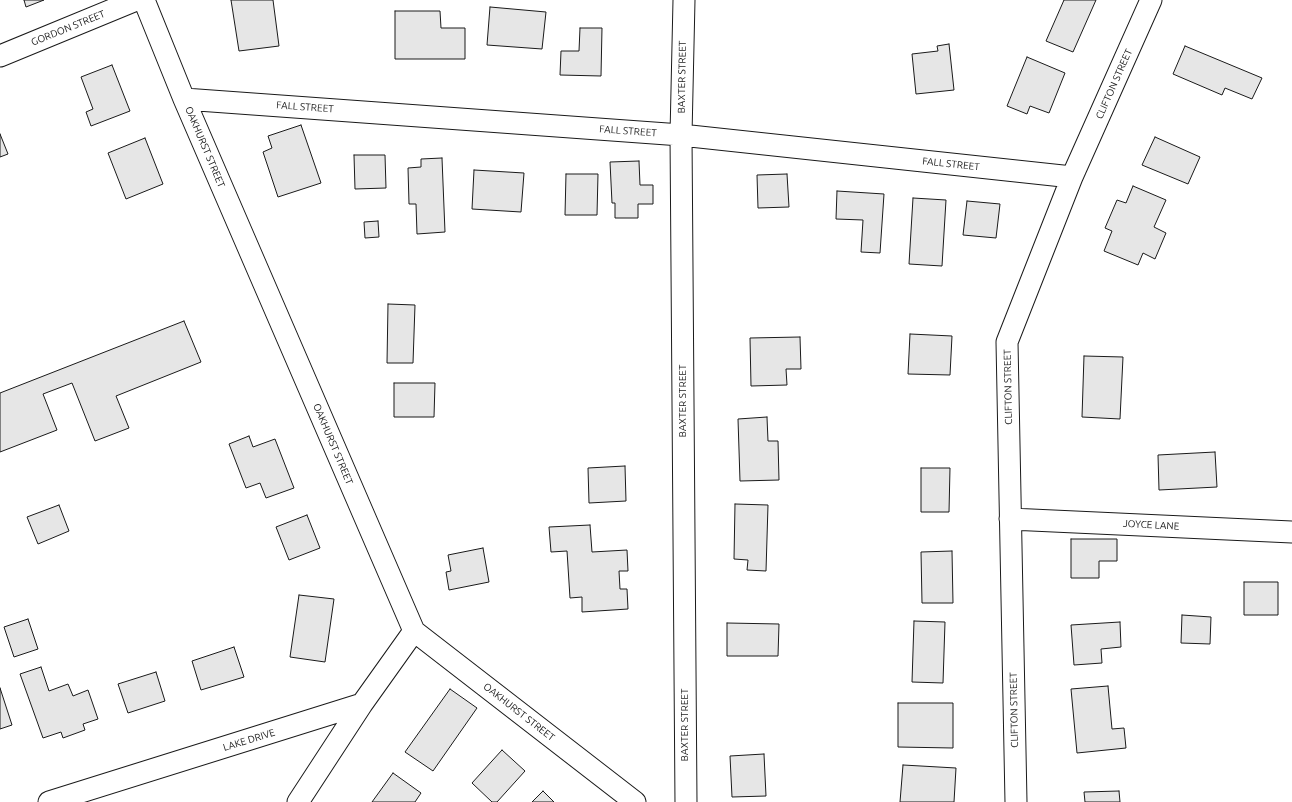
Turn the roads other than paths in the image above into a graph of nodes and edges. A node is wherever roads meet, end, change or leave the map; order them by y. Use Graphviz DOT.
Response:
graph roads {
  1 [pos="136,0"];
  2 [pos="144,0"];
  3 [pos="684,0"];
  4 [pos="1151,0"];
  5 [pos="0,56"];
  6 [pos="184,99"];
  7 [pos="681,135"];
  8 [pos="1072,177"];
  9 [pos="1010,519"];
  10 [pos="1292,532"];
  11 [pos="414,631"];
  12 [pos="362,704"];
  13 [pos="49,802"];
  14 [pos="298,802"];
  15 [pos="635,802"];
  16 [pos="686,802"];
  17 [pos="1016,802"];
  1 -- 5 [label="street, GORDON STREET"];
  2 -- 6 [label="street, OAKHURST STREET"];
  3 -- 7 [label="street, BAXTER STREET"];
  4 -- 8 [label="street, CLIFTON STREET"];
  6 -- 7 [label="street, FALL STREET"];
  6 -- 11 [label="street, OAKHURST STREET"];
  7 -- 8 [label="street, FALL STREET"];
  7 -- 16 [label="street, BAXTER STREET"];
  8 -- 9 [label="street, CLIFTON STREET"];
  9 -- 10 [label="street, JOYCE LANE"];
  9 -- 17 [label="street, CLIFTON STREET"];
  11 -- 12 [label="street"];
  11 -- 15 [label="street, OAKHURST STREET"];
  12 -- 13 [label="street, LAKE DRIVE"];
  12 -- 14 [label="street"];
}
